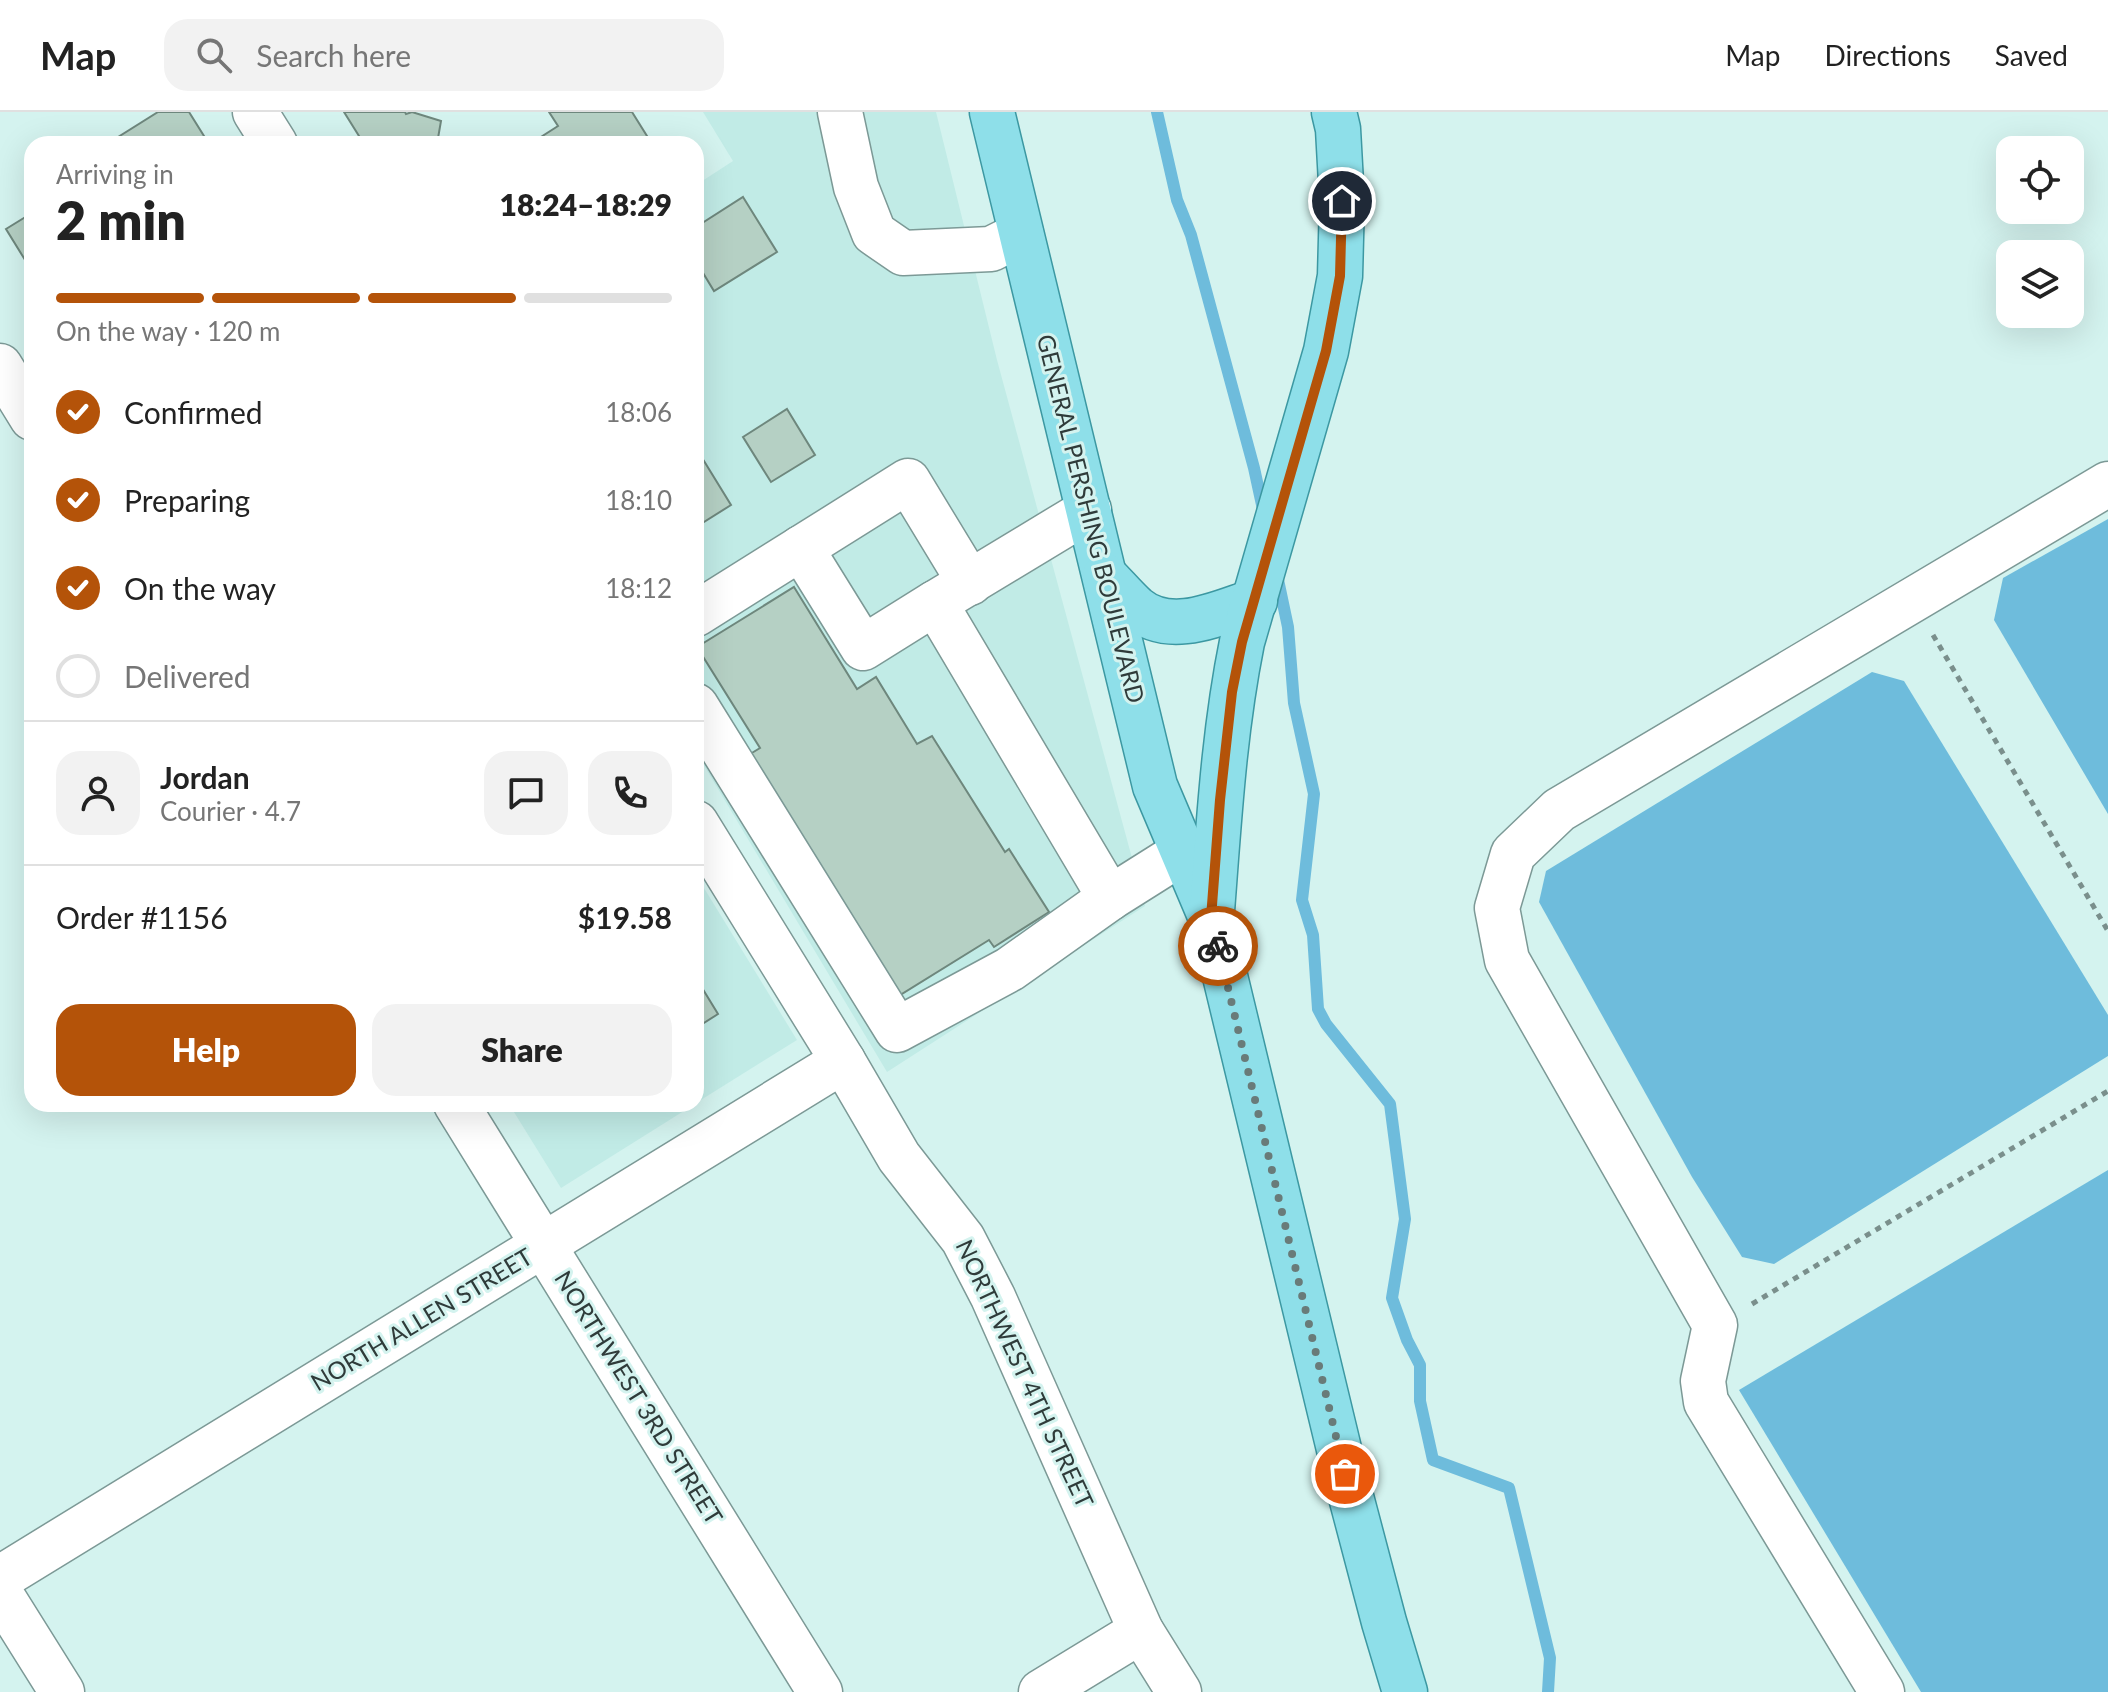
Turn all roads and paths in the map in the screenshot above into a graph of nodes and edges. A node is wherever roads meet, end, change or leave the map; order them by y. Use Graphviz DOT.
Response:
graph roads {
  1 [pos="255,112"];
  2 [pos="840,112"];
  3 [pos="992,112"];
  4 [pos="1334,112"];
  5 [pos="270,136"];
  6 [pos="1021,234"];
  7 [pos="0,366"];
  8 [pos="24,405"];
  9 [pos="2108,484"];
  10 [pos="1089,510"];
  11 [pos="801,548"];
  12 [pos="1105,576"];
  13 [pos="952,593"];
  14 [pos="1912,600"];
  15 [pos="1255,601"];
  16 [pos="704,609"];
  17 [pos="704,719"];
  18 [pos="704,836"];
  19 [pos="1183,852"];
  20 [pos="1110,898"];
  21 [pos="1211,918"];
  22 [pos="2108,931"];
  23 [pos="843,1061"];
  24 [pos="2108,1091"];
  25 [pos="461,1112"];
  26 [pos="544,1246"];
  27 [pos="1715,1325"];
  28 [pos="0,1578"];
  29 [pos="0,1593"];
  30 [pos="1141,1631"];
  31 [pos="62,1692"];
  32 [pos="820,1692"];
  33 [pos="1041,1692"];
  34 [pos="1179,1692"];
  35 [pos="1405,1692"];
  36 [pos="1882,1692"];
  1 -- 5 [label="street"];
  2 -- 6 [label="street"];
  3 -- 6 [label="main road, GENERAL PERSHING BOULEVARD"];
  4 -- 15 [label="main road, GENERAL PERSHING BOULEVARD"];
  6 -- 10 [label="main road, GENERAL PERSHING BOULEVARD"];
  7 -- 8 [label="street"];
  9 -- 14 [label="street"];
  10 -- 12 [label="main road, GENERAL PERSHING BOULEVARD"];
  10 -- 13 [label="street"];
  11 -- 13 [label="street"];
  11 -- 13 [label="street"];
  11 -- 16 [label="street"];
  12 -- 15 [label="main road"];
  12 -- 19 [label="main road, GENERAL PERSHING BOULEVARD"];
  13 -- 20 [label="street"];
  14 -- 22 [label="path"];
  14 -- 27 [label="street"];
  15 -- 21 [label="main road, GENERAL PERSHING BOULEVARD"];
  17 -- 20 [label="street"];
  18 -- 23 [label="street, NORTHWEST 4TH STREET"];
  19 -- 20 [label="street"];
  19 -- 21 [label="main road, GENERAL PERSHING BOULEVARD"];
  21 -- 35 [label="main road, GENERAL PERSHING BOULEVARD"];
  23 -- 26 [label="street, NORTH ALLEN STREET"];
  23 -- 30 [label="street, NORTHWEST 4TH STREET"];
  24 -- 27 [label="path"];
  25 -- 26 [label="street, NORTHWEST 3RD STREET"];
  26 -- 28 [label="street, NORTH ALLEN STREET"];
  26 -- 32 [label="street, NORTHWEST 3RD STREET"];
  27 -- 36 [label="street"];
  29 -- 31 [label="street"];
  30 -- 33 [label="street"];
  30 -- 34 [label="street, NORTHWEST 4TH STREET"];
}
